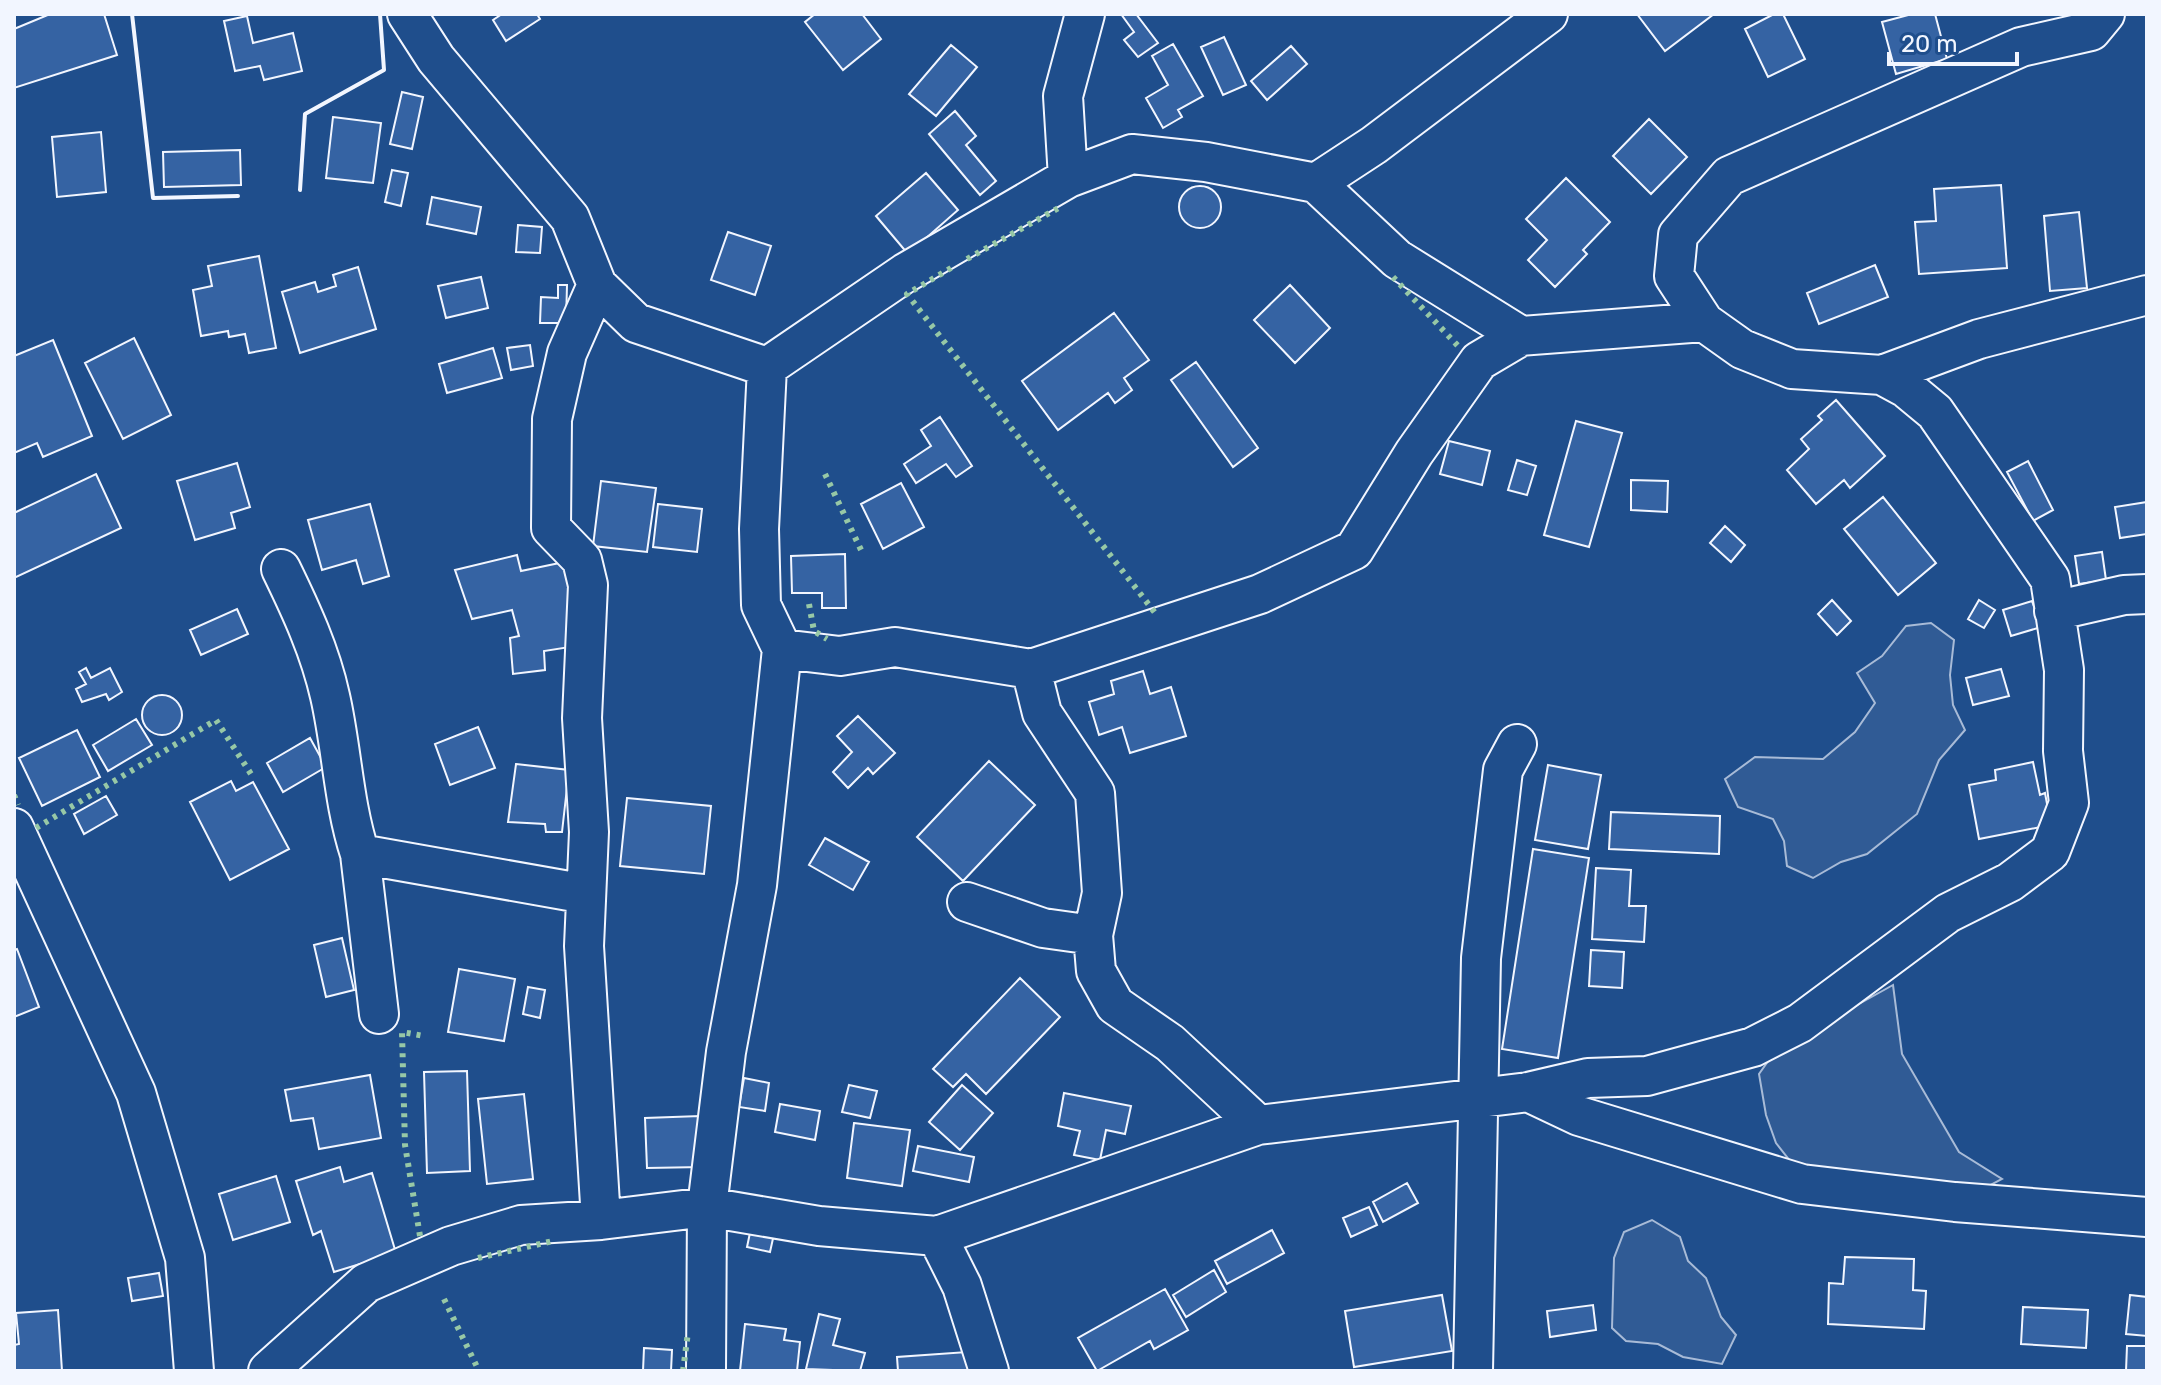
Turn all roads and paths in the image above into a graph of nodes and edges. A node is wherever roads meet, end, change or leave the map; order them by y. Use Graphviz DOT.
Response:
graph roads {
  1 [pos="407,14"];
  2 [pos="1085,14"];
  3 [pos="1548,14"];
  4 [pos="2105,14"];
  5 [pos="1068,178"];
  6 [pos="1316,183"];
  7 [pos="597,285"];
  8 [pos="2147,295"];
  9 [pos="1704,322"];
  10 [pos="1521,336"];
  11 [pos="767,367"];
  12 [pos="1882,375"];
  13 [pos="281,569"];
  14 [pos="2147,594"];
  15 [pos="2054,611"];
  16 [pos="782,649"];
  17 [pos="1031,669"];
  18 [pos="1517,744"];
  19 [pos="14,828"];
  20 [pos="360,854"];
  21 [pos="586,894"];
  22 [pos="967,902"];
  23 [pos="1093,935"];
  24 [pos="379,1014"];
  25 [pos="1528,1092"];
  26 [pos="1478,1098"];
  27 [pos="1258,1125"];
  28 [pos="707,1207"];
  29 [pos="2147,1217"];
  30 [pos="601,1220"];
  31 [pos="937,1236"];
  32 [pos="194,1371"];
  33 [pos="268,1371"];
  34 [pos="706,1371"];
  35 [pos="989,1371"];
  36 [pos="1473,1371"];
  1 -- 7 [label="street"];
  2 -- 5 [label="street"];
  3 -- 6 [label="street"];
  4 -- 9 [label="street"];
  5 -- 6 [label="street"];
  5 -- 11 [label="street"];
  6 -- 10 [label="street"];
  7 -- 11 [label="street"];
  7 -- 21 [label="street"];
  8 -- 12 [label="street"];
  9 -- 10 [label="street"];
  9 -- 12 [label="street"];
  10 -- 17 [label="street"];
  11 -- 16 [label="street"];
  12 -- 15 [label="street"];
  13 -- 20 [label="street"];
  14 -- 15 [label="street"];
  15 -- 25 [label="street"];
  16 -- 17 [label="street"];
  16 -- 28 [label="street"];
  17 -- 23 [label="street"];
  18 -- 26 [label="street"];
  19 -- 32 [label="street"];
  20 -- 21 [label="street"];
  20 -- 24 [label="street"];
  21 -- 30 [label="street"];
  22 -- 23 [label="street"];
  23 -- 27 [label="street"];
  25 -- 26 [label="street"];
  25 -- 29 [label="street"];
  26 -- 27 [label="street"];
  26 -- 36 [label="street"];
  27 -- 31 [label="street"];
  28 -- 30 [label="street"];
  28 -- 31 [label="street"];
  28 -- 34 [label="street"];
  30 -- 33 [label="street"];
  31 -- 35 [label="street"];
}
